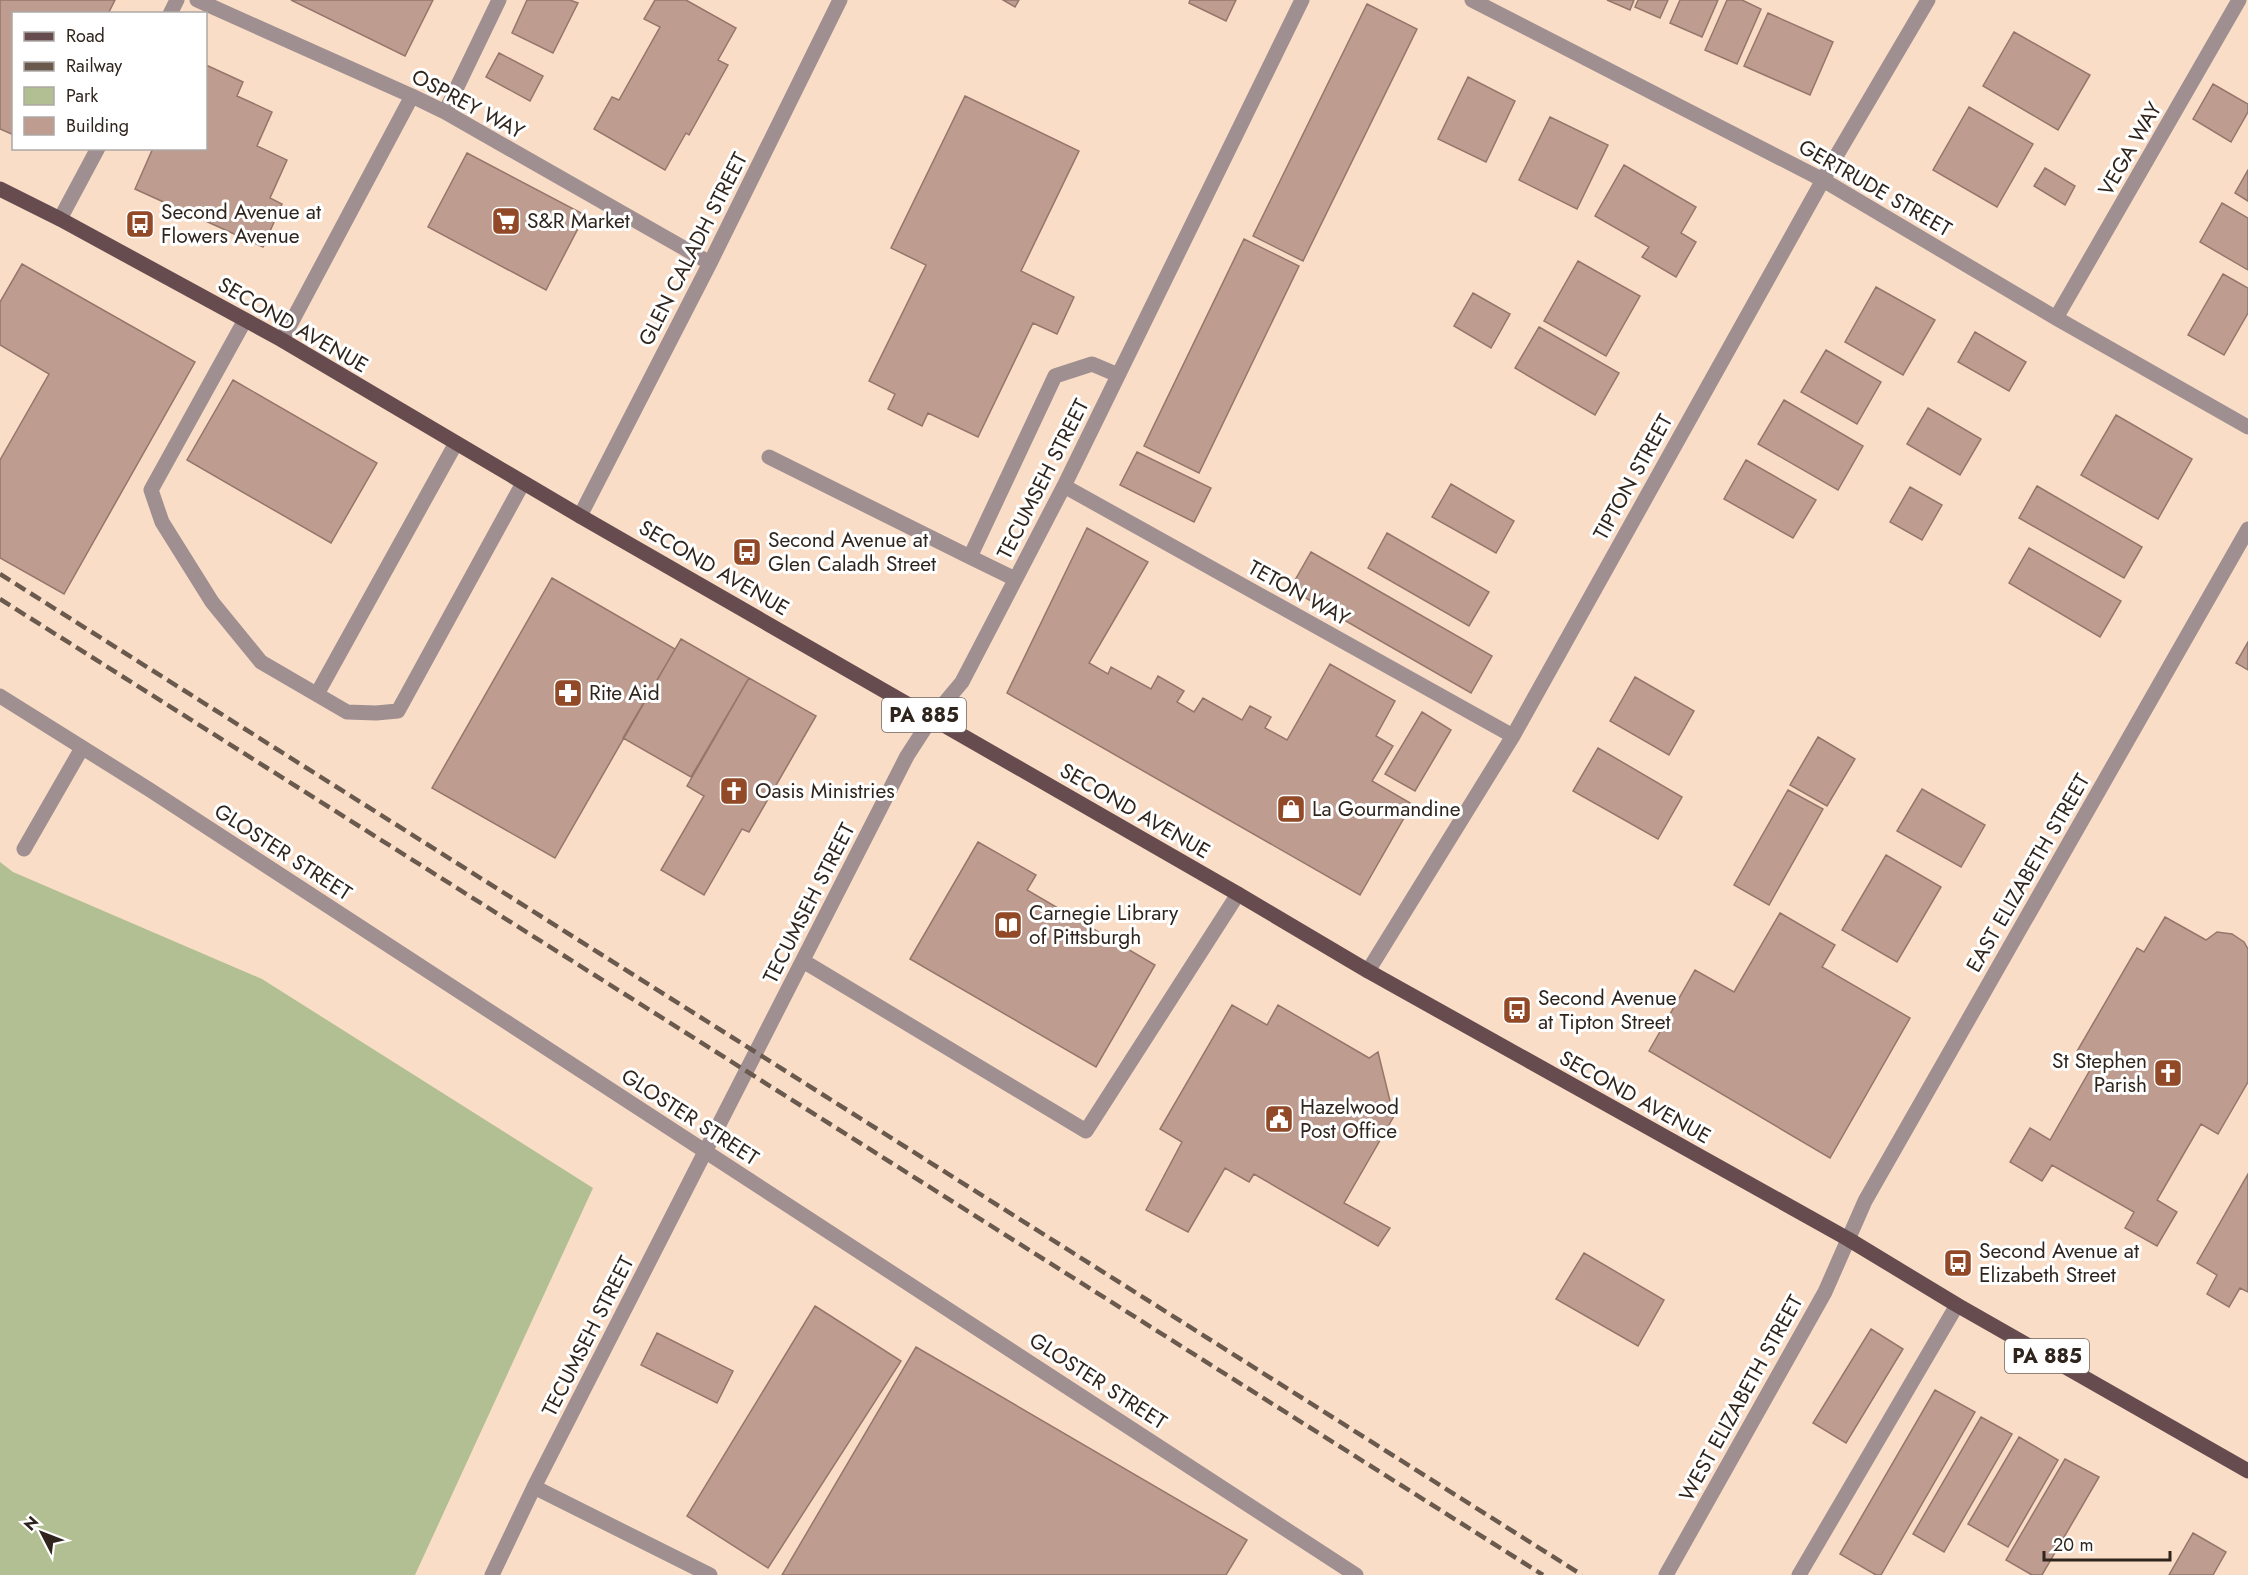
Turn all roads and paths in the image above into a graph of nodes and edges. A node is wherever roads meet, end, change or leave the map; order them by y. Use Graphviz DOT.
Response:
graph roads {
  1 [pos="197,0"];
  2 [pos="499,0"];
  3 [pos="840,0"];
  4 [pos="1302,0"];
  5 [pos="1472,0"];
  6 [pos="2239,0"];
  7 [pos="1926,1"];
  8 [pos="412,96"];
  9 [pos="445,112"];
  10 [pos="97,150"];
  11 [pos="1822,180"];
  12 [pos="0,189"];
  13 [pos="60,219"];
  14 [pos="710,263"];
  15 [pos="2056,318"];
  16 [pos="245,320"];
  17 [pos="282,340"];
  18 [pos="1118,375"];
  19 [pos="2248,427"];
  20 [pos="456,443"];
  21 [pos="769,457"];
  22 [pos="523,483"];
  23 [pos="1064,486"];
  24 [pos="580,516"];
  25 [pos="2248,530"];
  26 [pos="970,557"];
  27 [pos="1015,579"];
  28 [pos="317,694"];
  29 [pos="0,696"];
  30 [pos="931,719"];
  31 [pos="1513,736"];
  32 [pos="82,748"];
  33 [pos="24,849"];
  34 [pos="1238,894"];
  35 [pos="803,961"];
  36 [pos="1368,971"];
  37 [pos="706,1153"];
  38 [pos="1848,1239"];
  39 [pos="1958,1305"];
  40 [pos="2248,1471"];
  41 [pos="534,1487"];
  42 [pos="1335,1569"];
  43 [pos="492,1575"];
  44 [pos="710,1575"];
  45 [pos="1356,1575"];
  46 [pos="1666,1575"];
  47 [pos="1799,1575"];
  1 -- 8 [label="street, OSPREY WAY"];
  2 -- 9 [label="street"];
  3 -- 14 [label="street, GLEN CALADH STREET"];
  4 -- 18 [label="street, TECUMSEH STREET"];
  5 -- 11 [label="street, GERTRUDE STREET"];
  6 -- 15 [label="street, VEGA WAY"];
  7 -- 11 [label="street, TIPTON STREET"];
  8 -- 9 [label="street, OSPREY WAY"];
  8 -- 17 [label="street"];
  9 -- 14 [label="street, OSPREY WAY"];
  10 -- 13 [label="street"];
  11 -- 15 [label="street, GERTRUDE STREET"];
  11 -- 31 [label="street, TIPTON STREET"];
  12 -- 13 [label="main road, SECOND AVENUE / PA 885"];
  13 -- 16 [label="main road, SECOND AVENUE / PA 885"];
  14 -- 24 [label="street, GLEN CALADH STREET"];
  15 -- 19 [label="street, GERTRUDE STREET"];
  16 -- 17 [label="main road, SECOND AVENUE / PA 885"];
  16 -- 28 [label="street"];
  17 -- 20 [label="main road, SECOND AVENUE / PA 885"];
  18 -- 23 [label="street, TECUMSEH STREET"];
  18 -- 26 [label="street"];
  20 -- 22 [label="main road, SECOND AVENUE / PA 885"];
  20 -- 28 [label="street"];
  21 -- 26 [label="street"];
  22 -- 24 [label="main road, SECOND AVENUE / PA 885"];
  22 -- 28 [label="street"];
  23 -- 27 [label="street, TECUMSEH STREET"];
  23 -- 31 [label="street, TETON WAY"];
  24 -- 30 [label="main road, SECOND AVENUE / PA 885"];
  25 -- 38 [label="street, EAST ELIZABETH STREET"];
  26 -- 27 [label="street"];
  27 -- 30 [label="street, TECUMSEH STREET"];
  29 -- 32 [label="street, GLOSTER STREET"];
  30 -- 34 [label="main road, SECOND AVENUE / PA 885"];
  30 -- 35 [label="street, TECUMSEH STREET"];
  31 -- 36 [label="street, TIPTON STREET"];
  32 -- 33 [label="street"];
  32 -- 37 [label="street, GLOSTER STREET"];
  34 -- 35 [label="street"];
  34 -- 36 [label="main road, SECOND AVENUE / PA 885"];
  35 -- 37 [label="street, TECUMSEH STREET"];
  36 -- 38 [label="main road, SECOND AVENUE / PA 885"];
  37 -- 41 [label="street, TECUMSEH STREET"];
  37 -- 42 [label="street, GLOSTER STREET"];
  38 -- 39 [label="main road, SECOND AVENUE / PA 885"];
  38 -- 46 [label="street, WEST ELIZABETH STREET"];
  39 -- 40 [label="main road, SECOND AVENUE / PA 885"];
  39 -- 47 [label="street"];
  41 -- 43 [label="street, TECUMSEH STREET"];
  41 -- 44 [label="street"];
  42 -- 45 [label="street, GLOSTER STREET"];
}
